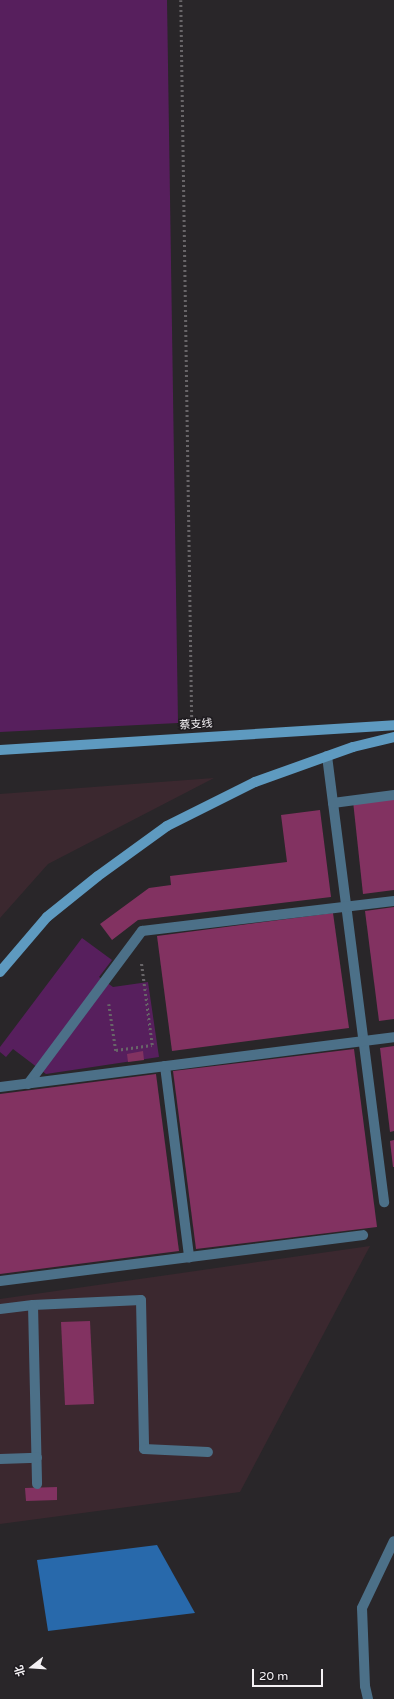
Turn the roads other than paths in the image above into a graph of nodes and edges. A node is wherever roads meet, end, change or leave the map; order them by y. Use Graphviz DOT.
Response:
graph roads {
  1 [pos="394,725"];
  2 [pos="394,737"];
  3 [pos="0,750"];
  4 [pos="327,756"];
  5 [pos="394,795"];
  6 [pos="333,803"];
  7 [pos="394,901"];
  8 [pos="346,907"];
  9 [pos="0,972"];
  10 [pos="394,1037"];
  11 [pos="364,1041"];
  12 [pos="165,1066"];
  13 [pos="28,1084"];
  14 [pos="0,1087"];
  15 [pos="384,1202"];
  16 [pos="363,1235"];
  17 [pos="189,1257"];
  18 [pos="0,1281"];
  19 [pos="33,1305"];
  20 [pos="0,1309"];
  21 [pos="208,1452"];
  22 [pos="37,1458"];
  23 [pos="0,1459"];
  24 [pos="37,1484"];
  25 [pos="394,1541"];
  26 [pos="368,1699"];
  1 -- 3 [label="street, 蔡支线"];
  2 -- 4 [label="street"];
  4 -- 6 [label="street"];
  4 -- 9 [label="street"];
  5 -- 6 [label="street"];
  6 -- 8 [label="street"];
  7 -- 8 [label="street"];
  8 -- 11 [label="street"];
  8 -- 13 [label="street"];
  10 -- 11 [label="street"];
  11 -- 12 [label="street"];
  11 -- 15 [label="street"];
  12 -- 13 [label="street"];
  12 -- 17 [label="street"];
  13 -- 14 [label="street"];
  16 -- 17 [label="street"];
  17 -- 18 [label="street"];
  19 -- 20 [label="street"];
  19 -- 21 [label="street"];
  19 -- 22 [label="street"];
  22 -- 23 [label="street"];
  22 -- 24 [label="street"];
  25 -- 26 [label="street"];
}
